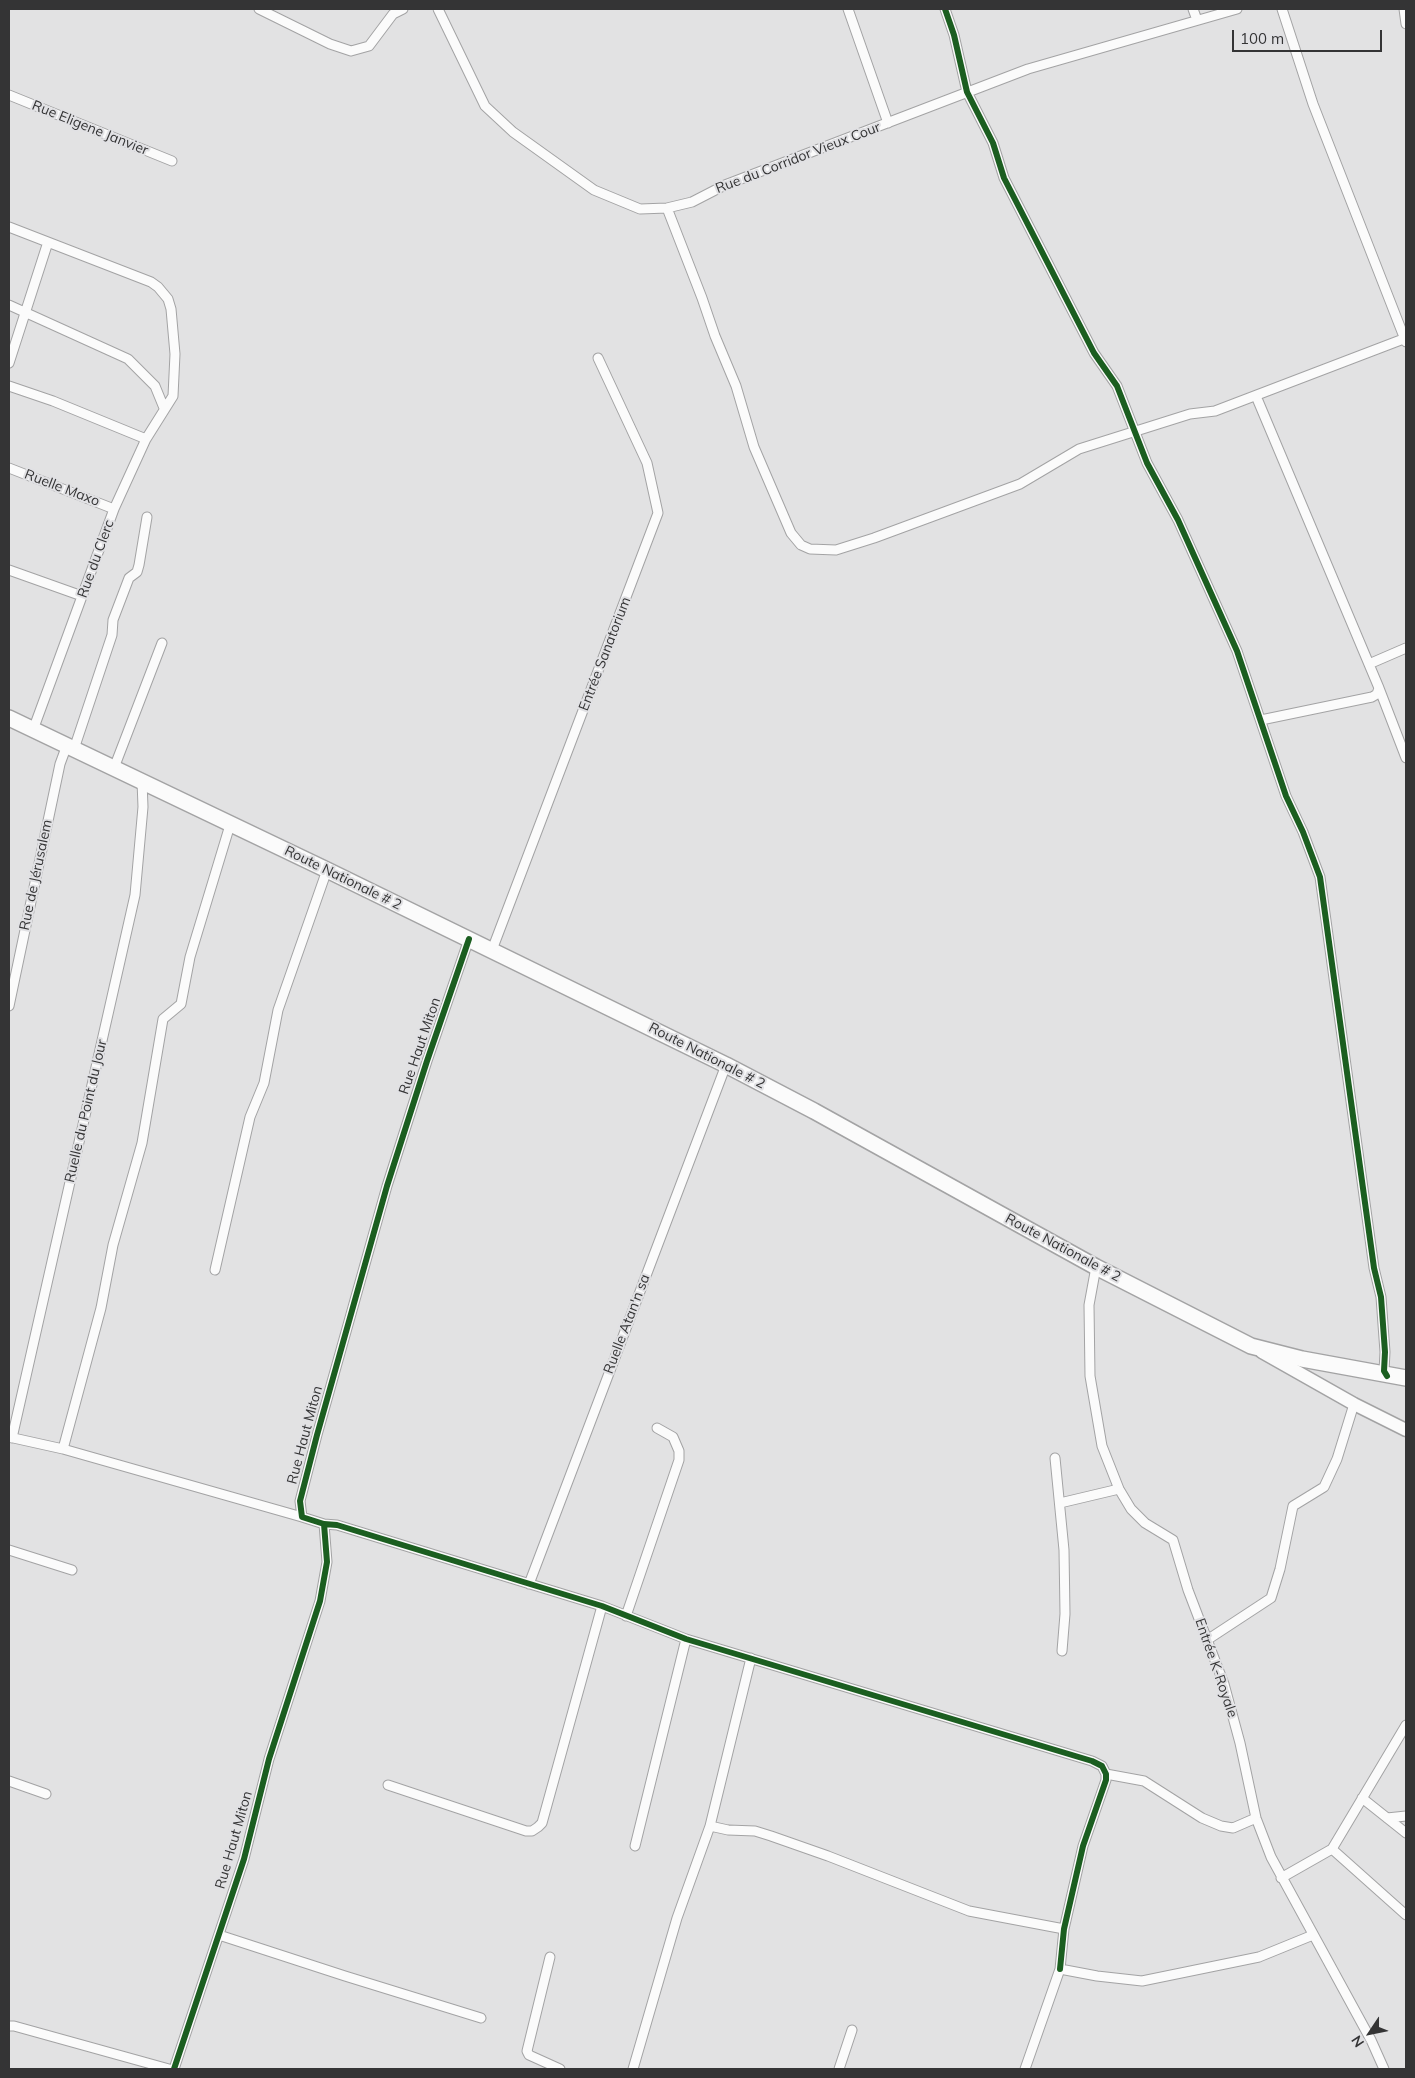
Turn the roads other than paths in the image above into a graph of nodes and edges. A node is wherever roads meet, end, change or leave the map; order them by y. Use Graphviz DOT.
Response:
graph roads {
  1 [pos="259,9"];
  2 [pos="403,9"];
  3 [pos="438,9"];
  4 [pos="848,9"];
  5 [pos="945,9"];
  6 [pos="1193,9"];
  7 [pos="1236,9"];
  8 [pos="1282,9"];
  9 [pos="1404,9"];
  10 [pos="1197,20"];
  11 [pos="1406,24"];
  12 [pos="967,92"];
  13 [pos="9,95"];
  14 [pos="888,123"];
  15 [pos="172,161"];
  16 [pos="667,208"];
  17 [pos="9,228"];
  18 [pos="48,242"];
  19 [pos="9,305"];
  20 [pos="25,311"];
  21 [pos="1406,340"];
  22 [pos="598,358"];
  23 [pos="9,363"];
  24 [pos="9,386"];
  25 [pos="1256,396"];
  26 [pos="164,408"];
  27 [pos="1134,431"];
  28 [pos="146,440"];
  29 [pos="9,468"];
  30 [pos="114,509"];
  31 [pos="147,517"];
  32 [pos="9,570"];
  33 [pos="82,596"];
  34 [pos="162,643"];
  35 [pos="1406,648"];
  36 [pos="1369,664"];
  37 [pos="1380,688"];
  38 [pos="9,718"];
  39 [pos="1261,720"];
  40 [pos="33,730"];
  41 [pos="71,747"];
  42 [pos="1406,758"];
  43 [pos="114,768"];
  44 [pos="142,781"];
  45 [pos="230,825"];
  46 [pos="327,870"];
  47 [pos="469,940"];
  48 [pos="492,950"];
  49 [pos="9,1006"];
  50 [pos="726,1065"];
  51 [pos="1096,1267"];
  52 [pos="215,1270"];
  53 [pos="1251,1346"];
  54 [pos="1387,1376"];
  55 [pos="1406,1378"];
  56 [pos="1354,1404"];
  57 [pos="657,1428"];
  58 [pos="1406,1430"];
  59 [pos="11,1437"];
  60 [pos="62,1449"];
  61 [pos="1055,1458"];
  62 [pos="1119,1489"];
  63 [pos="1060,1503"];
  64 [pos="302,1516"];
  65 [pos="324,1524"];
  66 [pos="9,1550"];
  67 [pos="72,1570"];
  68 [pos="529,1584"];
  69 [pos="602,1606"];
  70 [pos="626,1616"];
  71 [pos="686,1639"];
  72 [pos="1207,1640"];
  73 [pos="1062,1651"];
  74 [pos="751,1658"];
  75 [pos="1406,1725"];
  76 [pos="1106,1774"];
  77 [pos="9,1781"];
  78 [pos="388,1785"];
  79 [pos="46,1794"];
  80 [pos="1362,1798"];
  81 [pos="1406,1816"];
  82 [pos="1256,1818"];
  83 [pos="1387,1818"];
  84 [pos="710,1826"];
  85 [pos="1406,1833"];
  86 [pos="635,1846"];
  87 [pos="1332,1848"];
  88 [pos="1281,1878"];
  89 [pos="1406,1915"];
  90 [pos="1064,1929"];
  91 [pos="1314,1934"];
  92 [pos="219,1935"];
  93 [pos="550,1957"];
  94 [pos="1060,1968"];
  95 [pos="482,2018"];
  96 [pos="9,2026"];
  97 [pos="852,2030"];
  98 [pos="169,2069"];
  99 [pos="174,2069"];
  100 [pos="560,2069"];
  101 [pos="633,2069"];
  102 [pos="839,2069"];
  103 [pos="1025,2069"];
  104 [pos="1384,2069"];
  1 -- 2 [label="street"];
  3 -- 16 [label="street, Rue du Corridor Vieux Cour"];
  4 -- 14 [label="street"];
  5 -- 12 [label="street"];
  6 -- 10 [label="street"];
  7 -- 10 [label="street, Rue du Corridor Vieux Cour"];
  8 -- 21 [label="street"];
  9 -- 11 [label="street"];
  10 -- 12 [label="street, Rue du Corridor Vieux Cour"];
  12 -- 14 [label="street, Rue du Corridor Vieux Cour"];
  12 -- 27 [label="street"];
  13 -- 15 [label="street, Rue Eligene Janvier"];
  14 -- 16 [label="street, Rue du Corridor Vieux Cour"];
  16 -- 27 [label="street"];
  17 -- 18 [label="street"];
  18 -- 20 [label="street"];
  18 -- 26 [label="street, Rue du Clerc"];
  19 -- 20 [label="street"];
  20 -- 23 [label="street"];
  20 -- 26 [label="street"];
  21 -- 25 [label="street"];
  22 -- 48 [label="street, Entrée Sanatorium"];
  24 -- 28 [label="street"];
  25 -- 27 [label="street"];
  25 -- 36 [label="street"];
  26 -- 28 [label="street, Rue du Clerc"];
  27 -- 39 [label="street"];
  28 -- 30 [label="street, Rue du Clerc"];
  29 -- 30 [label="street, Ruelle Maxo"];
  30 -- 33 [label="street, Rue du Clerc"];
  31 -- 41 [label="street, Rue de Jérusalem"];
  32 -- 33 [label="street"];
  33 -- 40 [label="street, Rue du Clerc"];
  34 -- 43 [label="street"];
  35 -- 36 [label="street"];
  36 -- 37 [label="street"];
  37 -- 39 [label="street"];
  37 -- 42 [label="street"];
  38 -- 40 [label="main road, Route Nationale # 2"];
  39 -- 54 [label="street"];
  40 -- 41 [label="main road, Route Nationale # 2"];
  41 -- 43 [label="main road, Route Nationale # 2"];
  41 -- 49 [label="street, Rue de Jérusalem"];
  43 -- 44 [label="main road, Route Nationale # 2"];
  44 -- 45 [label="main road, Route Nationale # 2"];
  44 -- 59 [label="street, Ruelle du Point du Jour"];
  45 -- 46 [label="main road, Route Nationale # 2"];
  45 -- 60 [label="street"];
  46 -- 47 [label="main road, Route Nationale # 2"];
  46 -- 52 [label="street"];
  47 -- 48 [label="main road, Route Nationale # 2"];
  47 -- 64 [label="street, Rue Haut Miton"];
  48 -- 50 [label="main road, Route Nationale # 2"];
  50 -- 51 [label="main road, Route Nationale # 2"];
  50 -- 68 [label="street, Ruelle Atan'n sa"];
  51 -- 53 [label="main road, Route Nationale # 2"];
  51 -- 62 [label="street, Entrée K-Royale"];
  53 -- 54 [label="main road, Route Nationale # 2"];
  53 -- 56 [label="main road"];
  54 -- 55 [label="main road, Route Nationale # 2"];
  56 -- 58 [label="main road"];
  56 -- 72 [label="street"];
  57 -- 70 [label="street"];
  59 -- 60 [label="street"];
  60 -- 64 [label="street"];
  61 -- 63 [label="street"];
  62 -- 63 [label="street"];
  62 -- 72 [label="street, Entrée K-Royale"];
  63 -- 73 [label="street"];
  64 -- 65 [label="street"];
  65 -- 68 [label="street"];
  65 -- 92 [label="street, Rue Haut Miton"];
  66 -- 67 [label="street"];
  68 -- 69 [label="street"];
  69 -- 70 [label="street"];
  69 -- 78 [label="street"];
  70 -- 71 [label="street"];
  71 -- 74 [label="street"];
  71 -- 86 [label="street"];
  72 -- 82 [label="street, Entrée K-Royale"];
  74 -- 76 [label="street"];
  74 -- 84 [label="street"];
  75 -- 80 [label="street"];
  76 -- 82 [label="street"];
  76 -- 90 [label="street"];
  77 -- 79 [label="street"];
  80 -- 83 [label="street"];
  80 -- 87 [label="street"];
  81 -- 83 [label="street"];
  82 -- 88 [label="street, Entrée K-Royale"];
  83 -- 85 [label="street"];
  84 -- 90 [label="street"];
  84 -- 101 [label="street"];
  87 -- 88 [label="street"];
  87 -- 89 [label="street"];
  88 -- 91 [label="street, Entrée K-Royale"];
  90 -- 94 [label="street"];
  91 -- 94 [label="street"];
  91 -- 104 [label="street, Entrée K-Royale"];
  92 -- 95 [label="street"];
  92 -- 99 [label="street, Rue Haut Miton"];
  93 -- 100 [label="street"];
  94 -- 103 [label="street"];
  96 -- 98 [label="street"];
  97 -- 102 [label="street"];
}
